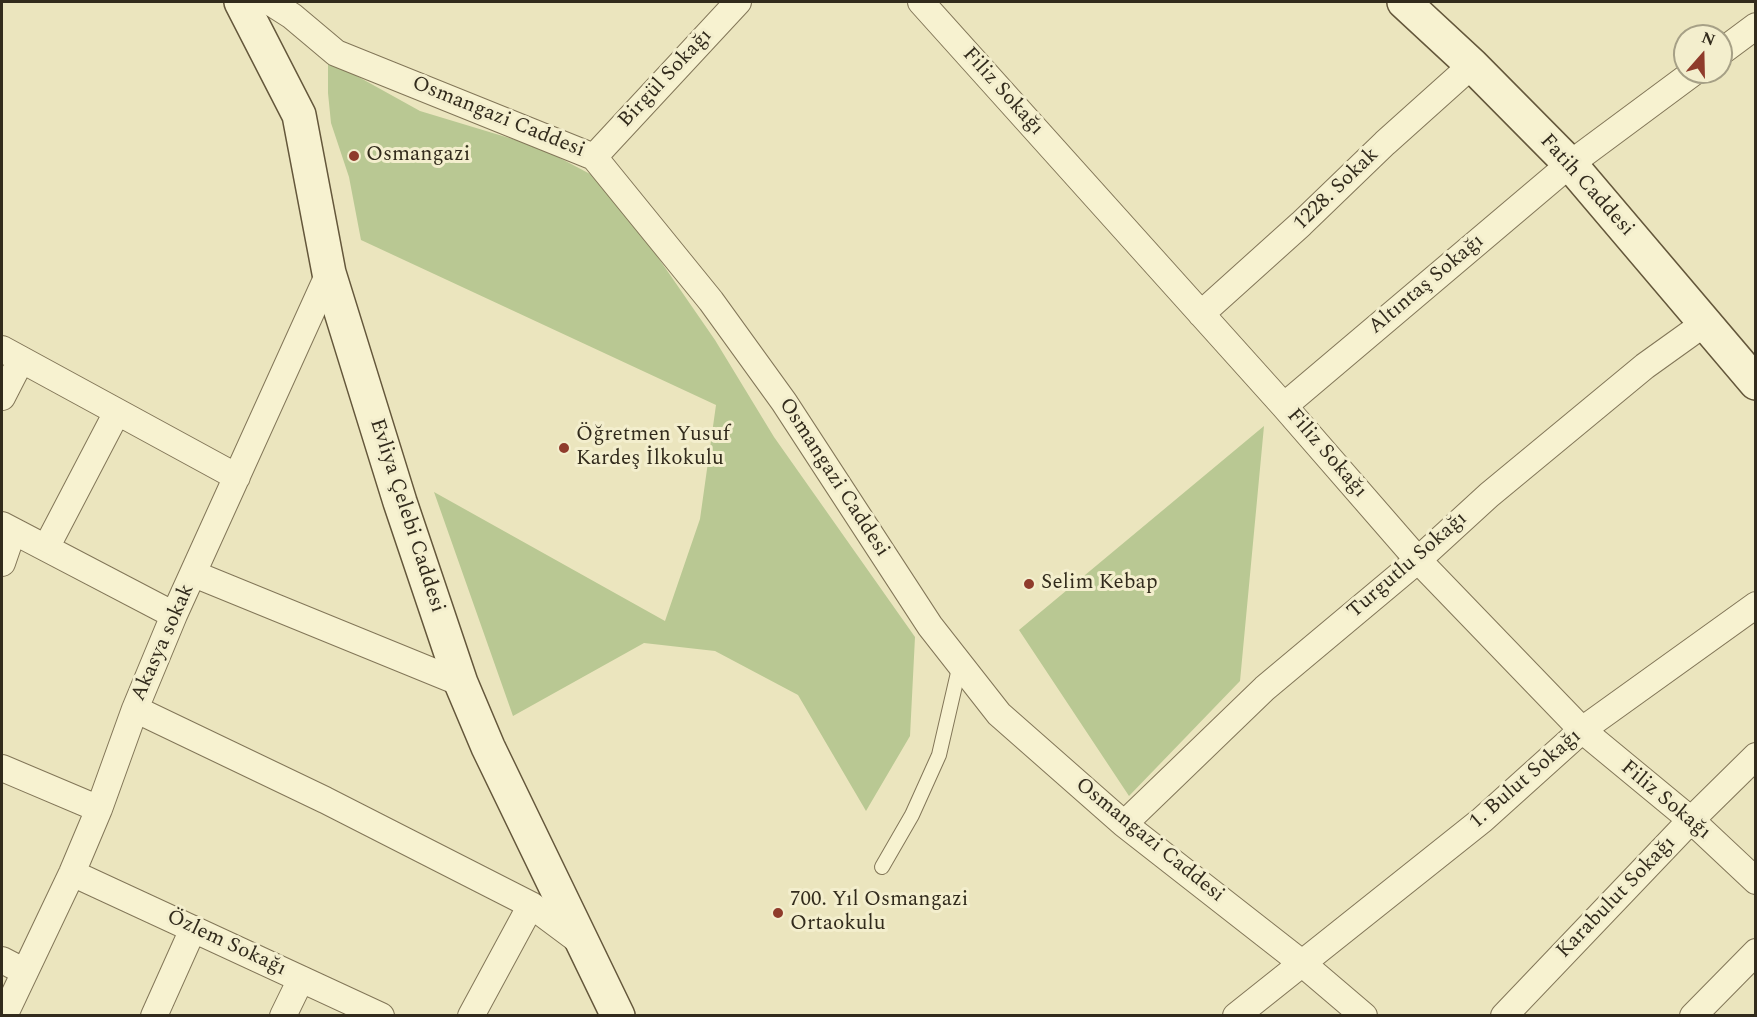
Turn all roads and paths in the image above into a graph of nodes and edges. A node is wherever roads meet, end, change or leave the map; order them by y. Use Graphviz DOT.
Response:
graph roads {
  1 [pos="241,2"];
  2 [pos="270,2"];
  3 [pos="738,2"];
  4 [pos="921,2"];
  5 [pos="1404,2"];
  6 [pos="1755,26"];
  7 [pos="1733,43"];
  8 [pos="1472,65"];
  9 [pos="1678,84"];
  10 [pos="594,158"];
  11 [pos="1570,164"];
  12 [pos="329,273"];
  13 [pos="1201,314"];
  14 [pos="1705,323"];
  15 [pos="11,355"];
  16 [pos="1755,383"];
  17 [pos="2,397"];
  18 [pos="1284,406"];
  19 [pos="117,412"];
  20 [pos="237,477"];
  21 [pos="7,528"];
  22 [pos="46,548"];
  23 [pos="1418,560"];
  24 [pos="2,563"];
  25 [pos="194,574"];
  26 [pos="1755,605"];
  27 [pos="174,615"];
  28 [pos="960,664"];
  29 [pos="461,683"];
  30 [pos="135,709"];
  31 [pos="1582,730"];
  32 [pos="1755,756"];
  33 [pos="2,768"];
  34 [pos="99,809"];
  35 [pos="1691,820"];
  36 [pos="1124,824"];
  37 [pos="882,867"];
  38 [pos="72,873"];
  39 [pos="1755,881"];
  40 [pos="531,905"];
  41 [pos="193,929"];
  42 [pos="582,943"];
  43 [pos="1755,952"];
  44 [pos="2,960"];
  45 [pos="1303,964"];
  46 [pos="25,972"];
  47 [pos="301,979"];
  48 [pos="4,1016"];
  49 [pos="154,1016"];
  50 [pos="283,1016"];
  51 [pos="381,1016"];
  52 [pos="471,1016"];
  53 [pos="618,1016"];
  54 [pos="1236,1016"];
  55 [pos="1364,1016"];
  56 [pos="1504,1016"];
  57 [pos="1693,1016"];
  1 -- 12 [label="street, Evliya Çelebi Caddesi"];
  2 -- 10 [label="street, Osmangazi Caddesi"];
  3 -- 10 [label="street, Birgül Sokağı"];
  4 -- 13 [label="street, Filiz Sokağı"];
  5 -- 8 [label="street, Fatih Caddesi"];
  6 -- 7 [label="street"];
  8 -- 11 [label="street, Fatih Caddesi"];
  8 -- 13 [label="street, 1228. Sokak"];
  9 -- 11 [label="street, Altıntaş Sokağı"];
  10 -- 28 [label="street, Osmangazi Caddesi"];
  11 -- 14 [label="street, Fatih Caddesi"];
  11 -- 18 [label="street, Altıntaş Sokağı"];
  12 -- 20 [label="street, Akasya sokak"];
  12 -- 29 [label="street, Evliya Çelebi Caddesi"];
  13 -- 18 [label="street, Filiz Sokağı"];
  14 -- 16 [label="street, Fatih Caddesi"];
  14 -- 23 [label="street, Turgutlu Sokağı"];
  15 -- 17 [label="street"];
  15 -- 19 [label="street"];
  18 -- 23 [label="street, Filiz Sokağı"];
  19 -- 20 [label="street"];
  19 -- 22 [label="street"];
  20 -- 25 [label="street, Akasya sokak"];
  21 -- 22 [label="street"];
  21 -- 24 [label="street"];
  22 -- 27 [label="street"];
  23 -- 31 [label="street, Filiz Sokağı"];
  23 -- 36 [label="street, Turgutlu Sokağı"];
  25 -- 27 [label="street, Akasya sokak"];
  25 -- 29 [label="street"];
  26 -- 31 [label="street, 1. Bulut Sokağı"];
  27 -- 30 [label="street, Akasya sokak"];
  28 -- 36 [label="street, Osmangazi Caddesi"];
  28 -- 37 [label="lane"];
  29 -- 42 [label="street, Evliya Çelebi Caddesi"];
  30 -- 34 [label="street, Akasya sokak"];
  30 -- 40 [label="street"];
  31 -- 35 [label="street, Filiz Sokağı"];
  31 -- 45 [label="street, 1. Bulut Sokağı"];
  32 -- 35 [label="street, Karabulut Sokağı"];
  33 -- 34 [label="street"];
  34 -- 38 [label="street, Akasya sokak"];
  35 -- 39 [label="street, Filiz Sokağı"];
  35 -- 56 [label="street, Karabulut Sokağı"];
  36 -- 45 [label="street, Osmangazi Caddesi"];
  38 -- 41 [label="street, Özlem Sokağı"];
  38 -- 46 [label="street, Akasya sokak"];
  40 -- 42 [label="street"];
  40 -- 52 [label="street"];
  41 -- 47 [label="street, Özlem Sokağı"];
  41 -- 49 [label="street"];
  42 -- 53 [label="street, Evliya Çelebi Caddesi"];
  43 -- 57 [label="street"];
  44 -- 46 [label="street"];
  45 -- 54 [label="street, 1. Bulut Sokağı"];
  45 -- 55 [label="street, Osmangazi Caddesi"];
  46 -- 48 [label="street, Akasya sokak"];
  47 -- 50 [label="street"];
  47 -- 51 [label="street, Özlem Sokağı"];
}
